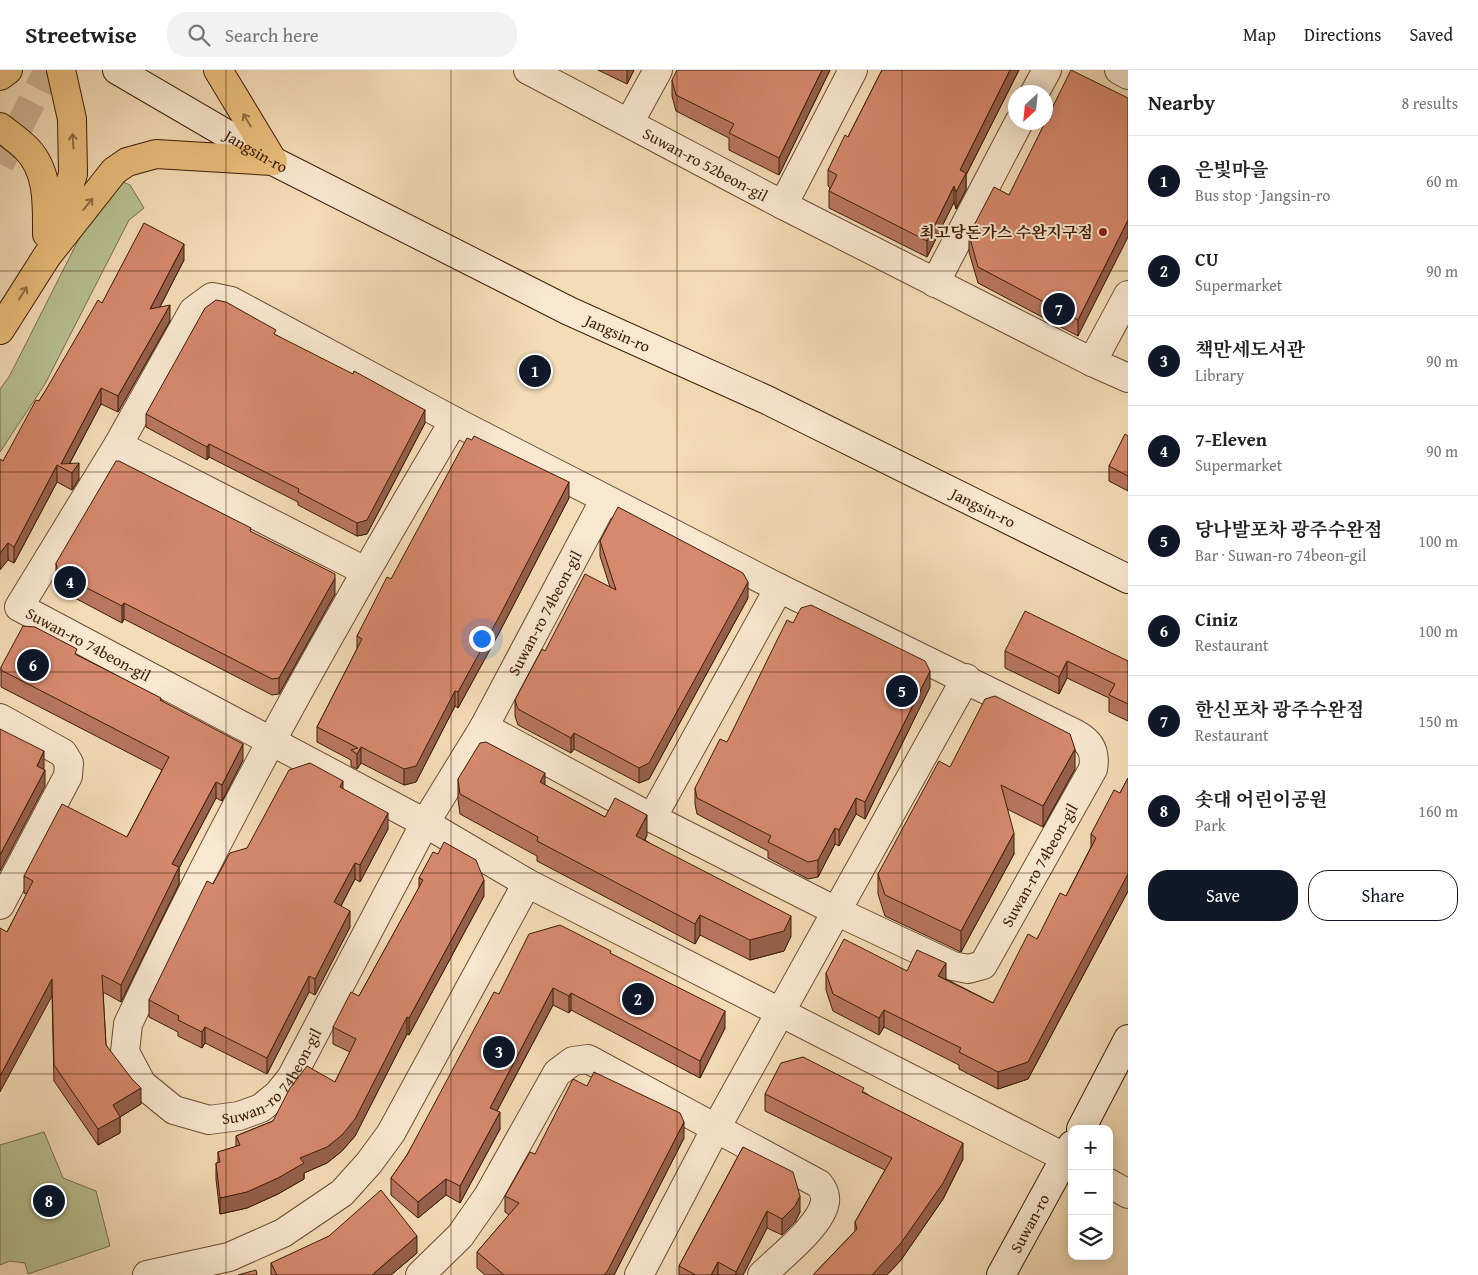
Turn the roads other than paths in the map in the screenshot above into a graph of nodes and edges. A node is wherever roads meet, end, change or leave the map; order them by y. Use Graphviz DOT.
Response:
graph roads {
  1 [pos="8,70"];
  2 [pos="61,70"];
  3 [pos="117,70"];
  4 [pos="218,70"];
  5 [pos="528,70"];
  6 [pos="658,70"];
  7 [pos="853,70"];
  8 [pos="1047,70"];
  9 [pos="1119,70"];
  10 [pos="1128,75"];
  11 [pos="0,76"];
  12 [pos="1039,85"];
  13 [pos="629,123"];
  14 [pos="0,127"];
  15 [pos="1015,130"];
  16 [pos="272,161"];
  17 [pos="783,205"];
  18 [pos="47,256"];
  19 [pos="935,282"];
  20 [pos="1128,295"];
  21 [pos="0,330"];
  22 [pos="1092,362"];
  23 [pos="1128,378"];
  24 [pos="454,421"];
  25 [pos="118,446"];
  26 [pos="605,498"];
  27 [pos="365,571"];
  28 [pos="1128,578"];
  29 [pos="779,588"];
  30 [pos="9,614"];
  31 [pos="966,678"];
  32 [pos="0,718"];
  33 [pos="484,727"];
  34 [pos="271,741"];
  35 [pos="652,818"];
  36 [pos="425,823"];
  37 [pos="528,883"];
  38 [pos="0,905"];
  39 [pos="836,911"];
  40 [pos="780,1012"];
  41 [pos="1128,1039"];
  42 [pos="1083,1125"];
  43 [pos="716,1128"];
  44 [pos="1068,1153"];
  45 [pos="1068,1158"];
  46 [pos="1113,1185"];
  47 [pos="1128,1194"];
  48 [pos="147,1275"];
  49 [pos="420,1275"];
  50 [pos="639,1275"];
  51 [pos="762,1275"];
  52 [pos="1001,1275"];
  1 -- 11 [label="highway"];
  18 -- 2 [label="highway, one-way"];
  3 -- 16 [label="street, Jangsin-ro"];
  16 -- 4 [label="highway, one-way"];
  5 -- 13 [label="street, Suwan-ro 52beon-gil"];
  6 -- 13 [label="street, Suwan-ro 52beon-gil"];
  7 -- 17 [label="street, Suwan-ro 52beon-gil"];
  8 -- 12 [label="street"];
  9 -- 10 [label="street"];
  13 -- 17 [label="street, Suwan-ro 52beon-gil"];
  14 -- 18 [label="highway"];
  15 -- 19 [label="street"];
  18 -- 16 [label="highway, one-way"];
  16 -- 28 [label="street, Jangsin-ro"];
  17 -- 19 [label="street, Suwan-ro 52beon-gil"];
  21 -- 18 [label="highway, one-way"];
  19 -- 22 [label="street, Suwan-ro 52beon-gil"];
  20 -- 22 [label="street"];
  22 -- 23 [label="street, Suwan-ro 52beon-gil"];
  24 -- 25 [label="street, Suwan-ro 74beon-gil"];
  24 -- 26 [label="street, Suwan-ro 74beon-gil"];
  24 -- 27 [label="street, Suwan-ro 74beon-gil"];
  25 -- 27 [label="street"];
  25 -- 30 [label="street, Suwan-ro 74beon-gil"];
  26 -- 29 [label="street, Suwan-ro 74beon-gil"];
  26 -- 33 [label="street, Suwan-ro 74beon-gil"];
  27 -- 34 [label="street, Suwan-ro 74beon-gil"];
  29 -- 31 [label="street, Suwan-ro 74beon-gil"];
  29 -- 35 [label="street"];
  30 -- 34 [label="street, Suwan-ro 74beon-gil"];
  31 -- 39 [label="street"];
  31 -- 39 [label="street, Suwan-ro 74beon-gil"];
  32 -- 38 [label="street"];
  33 -- 35 [label="street, Suwan-ro 74beon-gil"];
  33 -- 36 [label="street, Suwan-ro 74beon-gil"];
  34 -- 36 [label="street, Suwan-ro 74beon-gil"];
  34 -- 36 [label="street, Suwan-ro 74beon-gil"];
  35 -- 39 [label="street, Suwan-ro 74beon-gil"];
  36 -- 37 [label="street, Suwan-ro 74beon-gil"];
  37 -- 40 [label="street, Suwan-ro 74beon-gil"];
  37 -- 48 [label="street"];
  39 -- 40 [label="street"];
  40 -- 43 [label="street"];
  40 -- 44 [label="street, Suwan-ro 74beon-gil"];
  41 -- 42 [label="street"];
  43 -- 49 [label="street"];
  43 -- 50 [label="street"];
  43 -- 51 [label="street"];
  45 -- 52 [label="street, Suwan-ro"];
  46 -- 47 [label="street"];
}
